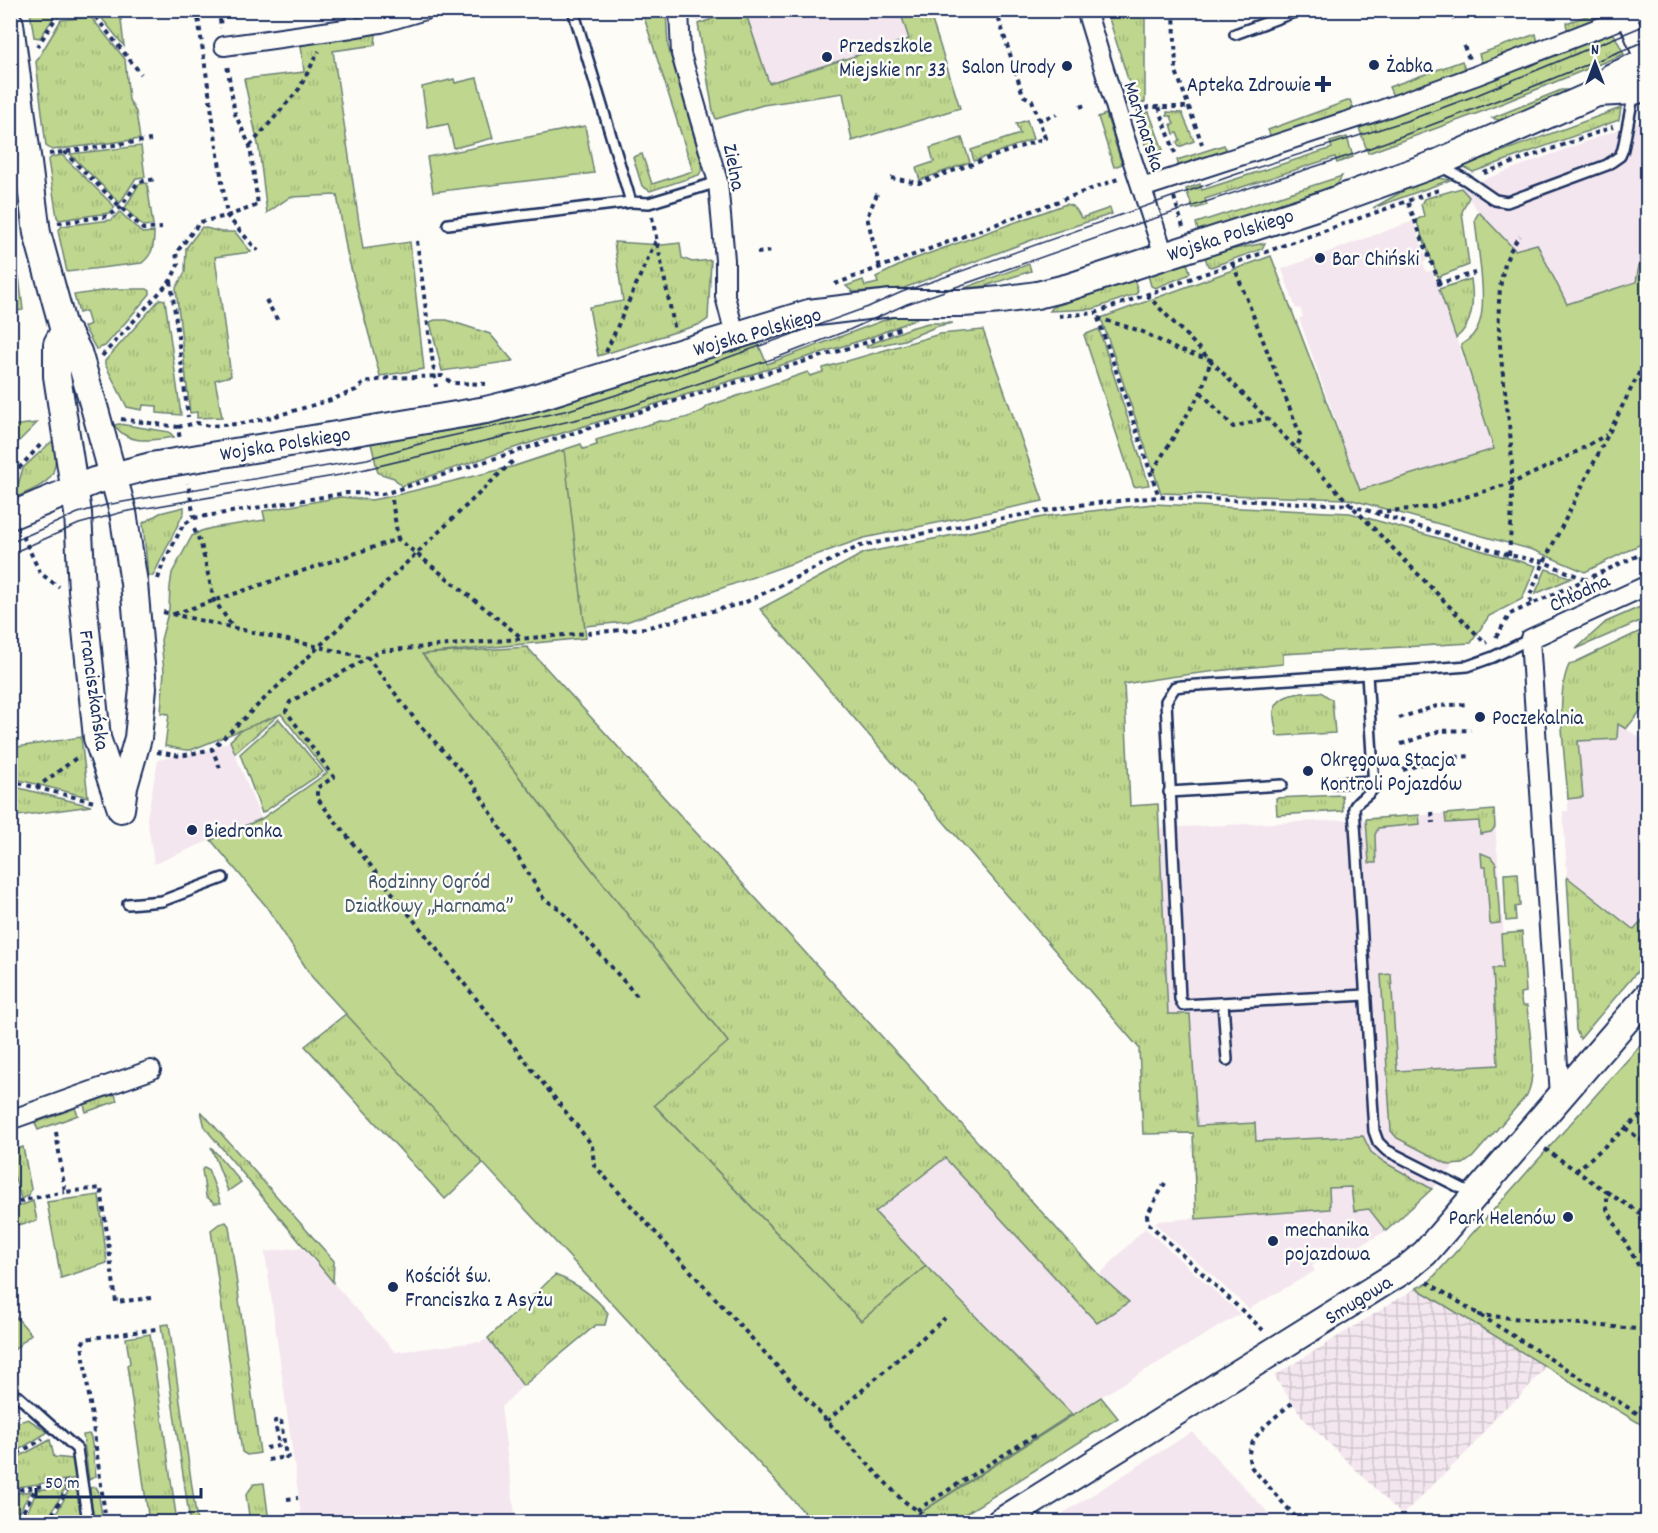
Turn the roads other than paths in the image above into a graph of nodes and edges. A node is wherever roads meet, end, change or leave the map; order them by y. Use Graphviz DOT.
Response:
graph roads {
  1 [pos="425,10"];
  2 [pos="573,10"];
  3 [pos="679,10"];
  4 [pos="1086,10"];
  5 [pos="1300,10"];
  6 [pos="1632,14"];
  7 [pos="352,19"];
  8 [pos="10,24"];
  9 [pos="1235,34"];
  10 [pos="224,46"];
  11 [pos="1644,75"];
  12 [pos="1435,164"];
  13 [pos="718,182"];
  14 [pos="1142,188"];
  15 [pos="631,202"];
  16 [pos="448,224"];
  17 [pos="1164,255"];
  18 [pos="64,331"];
  19 [pos="735,335"];
  20 [pos="113,475"];
  21 [pos="75,488"];
  22 [pos="12,515"];
  23 [pos="1647,585"];
  24 [pos="1530,639"];
  25 [pos="1367,674"];
  26 [pos="1374,781"];
  27 [pos="1335,783"];
  28 [pos="1282,785"];
  29 [pos="1169,792"];
  30 [pos="223,878"];
  31 [pos="128,904"];
  32 [pos="1647,994"];
  33 [pos="1366,995"];
  34 [pos="1222,1003"];
  35 [pos="1227,1060"];
  36 [pos="151,1070"];
  37 [pos="1560,1096"];
  38 [pos="10,1120"];
  39 [pos="1475,1195"];
  40 [pos="10,1394"];
  41 [pos="88,1522"];
  42 [pos="1000,1522"];
  1 -- 7 [label="street"];
  2 -- 15 [label="lane"];
  3 -- 13 [label="street, Zielna"];
  4 -- 14 [label="street, Marynarska"];
  5 -- 9 [label="lane"];
  6 -- 11 [label="street"];
  6 -- 14 [label="street"];
  7 -- 10 [label="street"];
  8 -- 18 [label="main road, Franciszkańska"];
  11 -- 12 [label="main road, Wojska Polskiego"];
  11 -- 12 [label="lane"];
  12 -- 17 [label="main road, Wojska Polskiego"];
  13 -- 15 [label="lane"];
  13 -- 19 [label="street, Zielna"];
  14 -- 17 [label="street, Marynarska"];
  15 -- 16 [label="lane"];
  17 -- 19 [label="main road, Wojska Polskiego"];
  18 -- 20 [label="main road, Franciszkańska"];
  18 -- 21 [label="main road, Franciszkańska"];
  19 -- 20 [label="main road, Wojska Polskiego"];
  20 -- 21 [label="main road, Wojska Polskiego"];
  20 -- 21 [label="main road, Franciszkańska"];
  21 -- 22 [label="main road, Wojska Polskiego"];
  23 -- 24 [label="street, Chłodna"];
  24 -- 25 [label="lane"];
  24 -- 37 [label="street"];
  25 -- 26 [label="lane"];
  25 -- 29 [label="lane"];
  26 -- 27 [label="lane"];
  26 -- 33 [label="lane"];
  28 -- 29 [label="lane"];
  29 -- 34 [label="lane"];
  30 -- 31 [label="lane"];
  32 -- 37 [label="main road, Smugowa"];
  33 -- 34 [label="lane"];
  33 -- 39 [label="lane"];
  34 -- 35 [label="lane"];
  36 -- 38 [label="street"];
  37 -- 39 [label="main road, Smugowa"];
  39 -- 42 [label="main road, Smugowa"];
  40 -- 41 [label="lane"];
}
